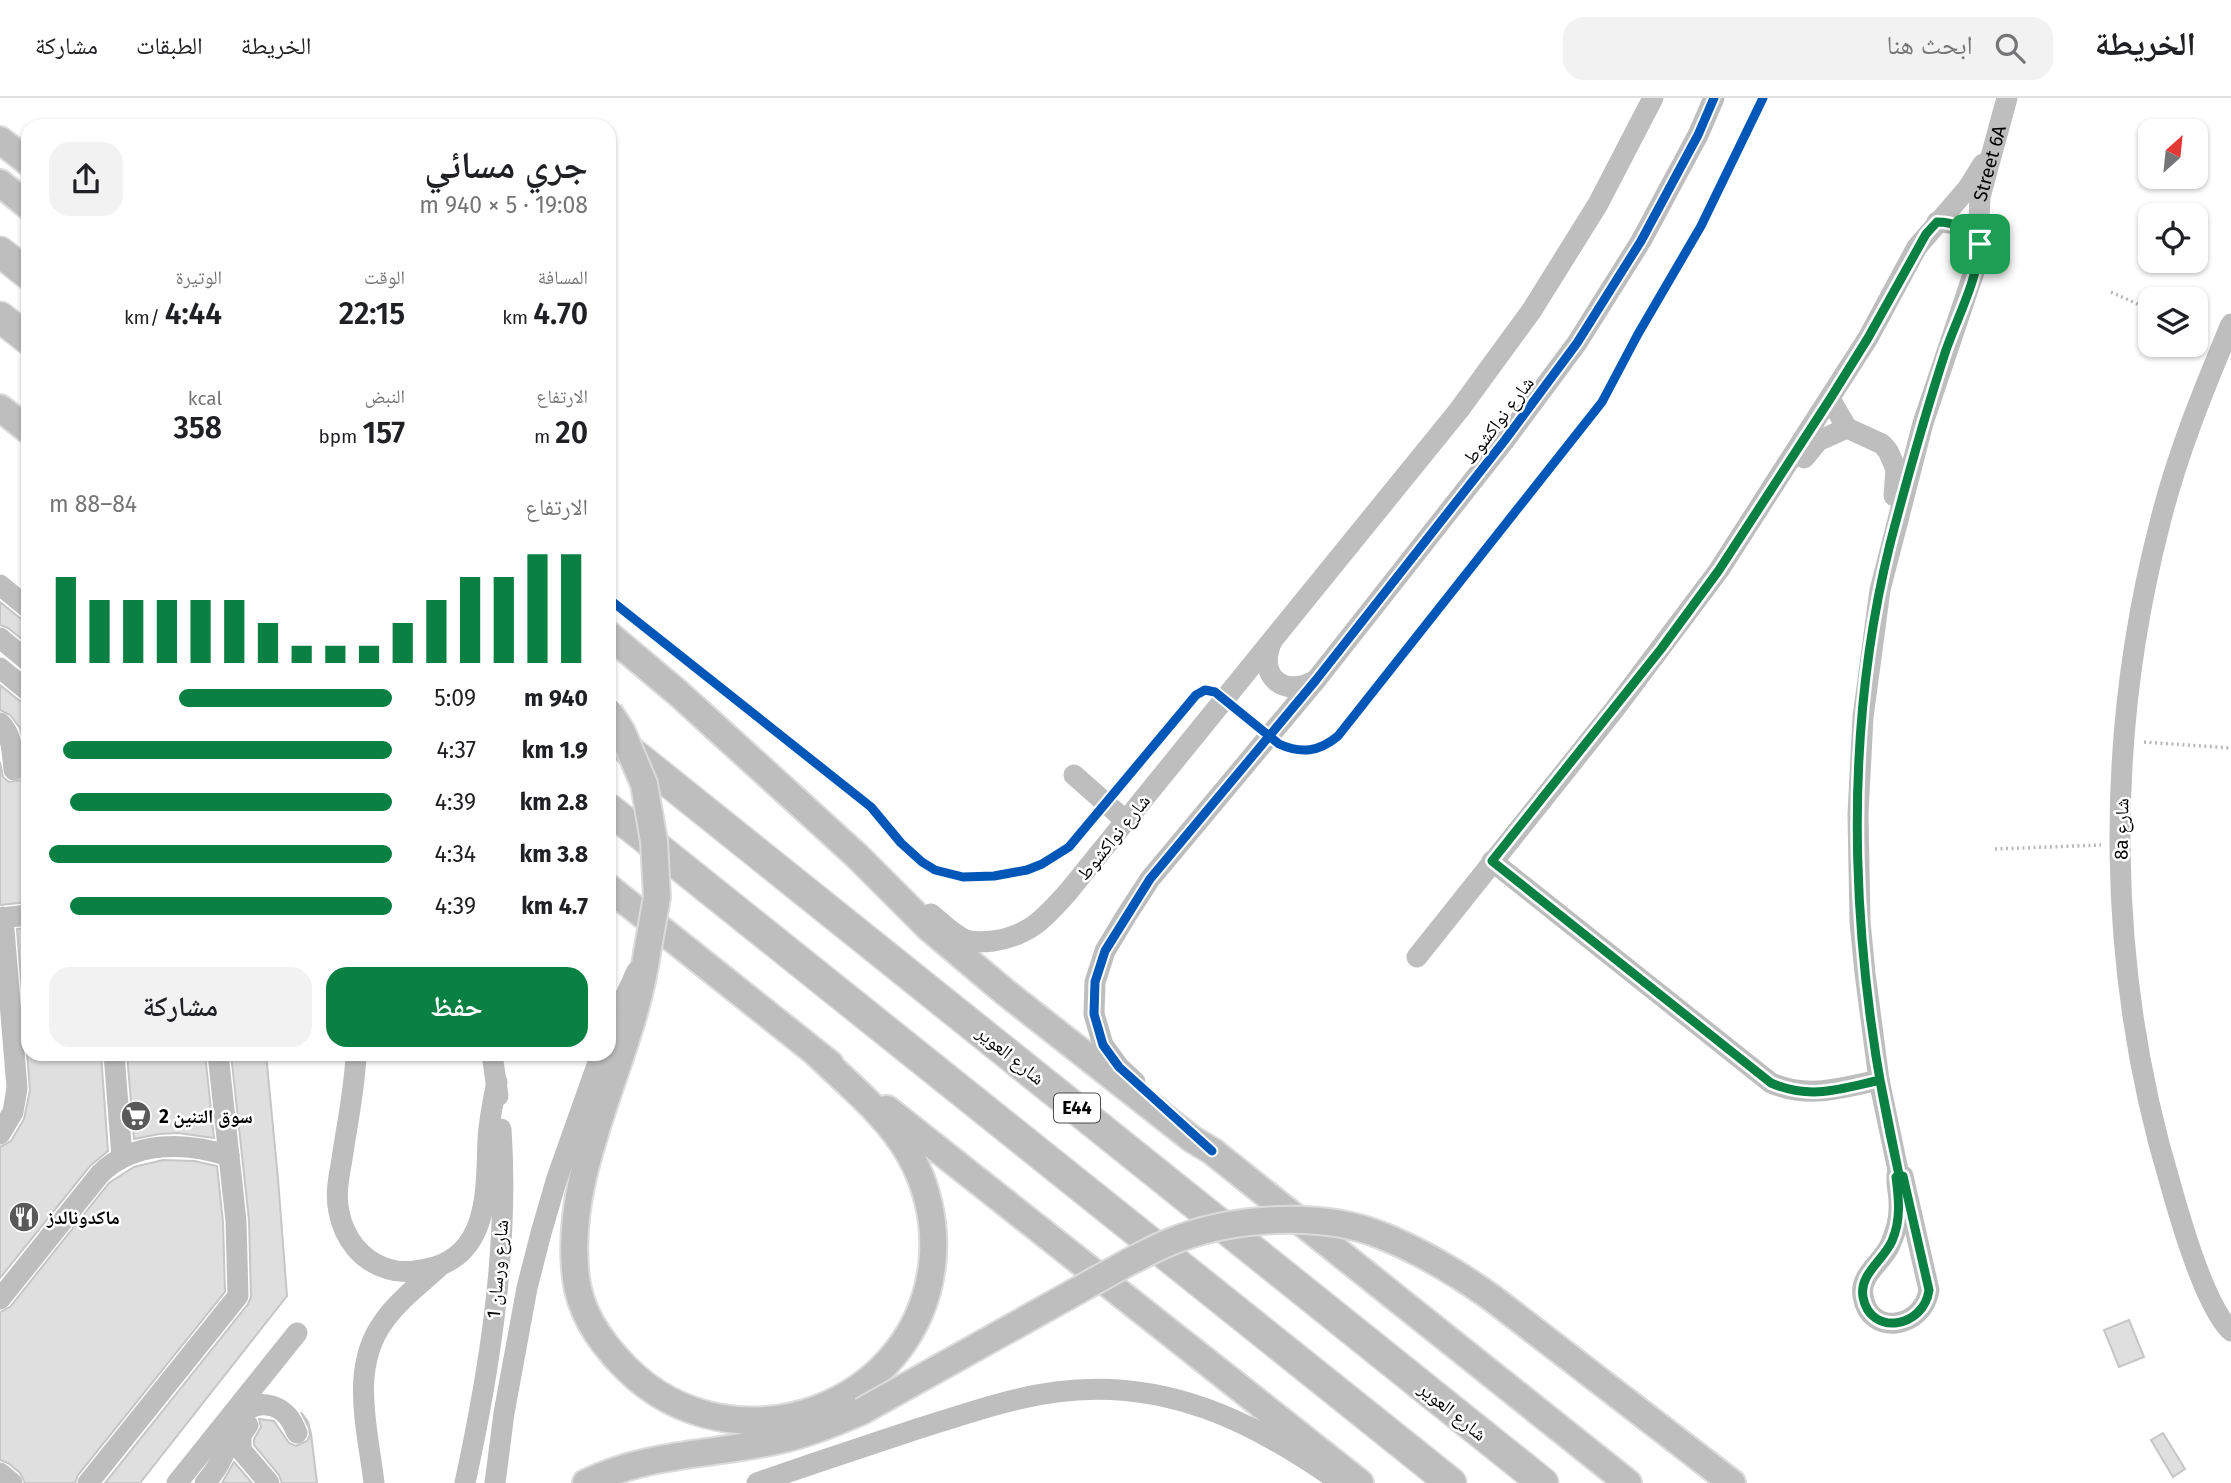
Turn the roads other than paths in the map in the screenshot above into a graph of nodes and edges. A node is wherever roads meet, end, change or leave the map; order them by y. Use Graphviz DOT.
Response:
graph roads {
  1 [pos="1653,98"];
  2 [pos="1714,98"];
  3 [pos="2007,98"];
  4 [pos="1995,136"];
  5 [pos="0,140"];
  6 [pos="21,156"];
  7 [pos="0,183"];
  8 [pos="21,200"];
  9 [pos="1937,222"];
  10 [pos="1980,244"];
  11 [pos="0,252"];
  12 [pos="21,268"];
  13 [pos="0,317"];
  14 [pos="2231,324"];
  15 [pos="21,334"];
  16 [pos="1830,399"];
  17 [pos="0,408"];
  18 [pos="1923,423"];
  19 [pos="21,424"];
  20 [pos="1847,428"];
  21 [pos="1882,444"];
  22 [pos="1768,495"];
  23 [pos="1891,543"];
  24 [pos="0,575"];
  25 [pos="0,585"];
  26 [pos="21,592"];
  27 [pos="21,602"];
  28 [pos="0,638"];
  29 [pos="1273,639"];
  30 [pos="616,641"];
  31 [pos="21,655"];
  32 [pos="0,668"];
  33 [pos="1316,680"];
  34 [pos="21,685"];
  35 [pos="0,723"];
  36 [pos="616,723"];
  37 [pos="616,740"];
  38 [pos="14,772"];
  39 [pos="1074,775"];
  40 [pos="616,815"];
  41 [pos="1126,821"];
  42 [pos="856,855"];
  43 [pos="1492,861"];
  44 [pos="616,894"];
  45 [pos="21,916"];
  46 [pos="2,917"];
  47 [pos="647,953"];
  48 [pos="1417,957"];
  49 [pos="18,971"];
  50 [pos="616,1017"];
  51 [pos="817,1054"];
  52 [pos="115,1061"];
  53 [pos="219,1061"];
  54 [pos="355,1061"];
  55 [pos="493,1061"];
  56 [pos="599,1061"];
  57 [pos="8,1074"];
  58 [pos="1880,1080"];
  59 [pos="497,1082"];
  60 [pos="0,1134"];
  61 [pos="1212,1151"];
  62 [pos="229,1156"];
  63 [pos="122,1157"];
  64 [pos="1899,1175"];
  65 [pos="442,1264"];
  66 [pos="0,1299"];
  67 [pos="2231,1331"];
  68 [pos="296,1333"];
  69 [pos="0,1473"];
  70 [pos="12,1483"];
  71 [pos="88,1483"];
  72 [pos="177,1483"];
  73 [pos="205,1483"];
  74 [pos="269,1483"];
  75 [pos="374,1483"];
  76 [pos="465,1483"];
  77 [pos="495,1483"];
  78 [pos="586,1483"];
  79 [pos="757,1483"];
  80 [pos="1341,1483"];
  81 [pos="1360,1483"];
  82 [pos="1451,1483"];
  83 [pos="1543,1483"];
  84 [pos="1628,1483"];
  85 [pos="1732,1483"];
  1 -- 29 [label="street, شارع نواكشوط"];
  2 -- 33 [label="street, شارع نواكشوط"];
  3 -- 4 [label="street, Street 6A"];
  4 -- 9 [label="street"];
  4 -- 10 [label="street, Street 6A"];
  5 -- 6 [label="main road"];
  7 -- 8 [label="main road"];
  9 -- 10 [label="street"];
  9 -- 16 [label="street"];
  10 -- 18 [label="street, Street 6A"];
  11 -- 12 [label="highway"];
  13 -- 15 [label="highway"];
  14 -- 67 [label="street, 8a شارع"];
  16 -- 20 [label="street"];
  16 -- 22 [label="street"];
  17 -- 19 [label="main road"];
  18 -- 21 [label="street"];
  18 -- 23 [label="street, Street 6A"];
  20 -- 21 [label="street"];
  20 -- 22 [label="street"];
  21 -- 23 [label="street"];
  22 -- 43 [label="street"];
  23 -- 58 [label="street, Street 6A"];
  24 -- 26 [label="street"];
  25 -- 27 [label="street"];
  28 -- 31 [label="street"];
  29 -- 33 [label="street"];
  29 -- 41 [label="street, شارع نواكشوط"];
  30 -- 42 [label="main road"];
  32 -- 34 [label="street"];
  33 -- 61 [label="street, شارع نواكشوط"];
  35 -- 38 [label="street"];
  36 -- 47 [label="main road, bridge"];
  37 -- 83 [label="highway, شارع العوير / E44"];
  39 -- 41 [label="street"];
  40 -- 82 [label="highway"];
  41 -- 42 [label="street, شارع نواكشوط"];
  42 -- 61 [label="main road"];
  43 -- 48 [label="street"];
  43 -- 58 [label="street"];
  44 -- 51 [label="main road"];
  45 -- 46 [label="street"];
  46 -- 49 [label="street"];
  47 -- 50 [label="street"];
  47 -- 51 [label="main road"];
  49 -- 57 [label="street"];
  51 -- 81 [label="main road"];
  52 -- 63 [label="street"];
  53 -- 62 [label="street"];
  54 -- 65 [label="street"];
  55 -- 59 [label="street, شارع ورسان 1"];
  56 -- 77 [label="street"];
  57 -- 60 [label="street"];
  58 -- 64 [label="street, Street 6A"];
  59 -- 65 [label="street"];
  59 -- 76 [label="street, شارع ورسان 1"];
  61 -- 84 [label="main road"];
  62 -- 63 [label="street"];
  62 -- 71 [label="street"];
  63 -- 66 [label="street"];
  64 -- 64 [label="street, Street 6A"];
  65 -- 75 [label="street"];
  68 -- 72 [label="street"];
  69 -- 70 [label="street"];
  73 -- 74 [label="street"];
  78 -- 85 [label="main road, bridge"];
  79 -- 80 [label="street"];
}
